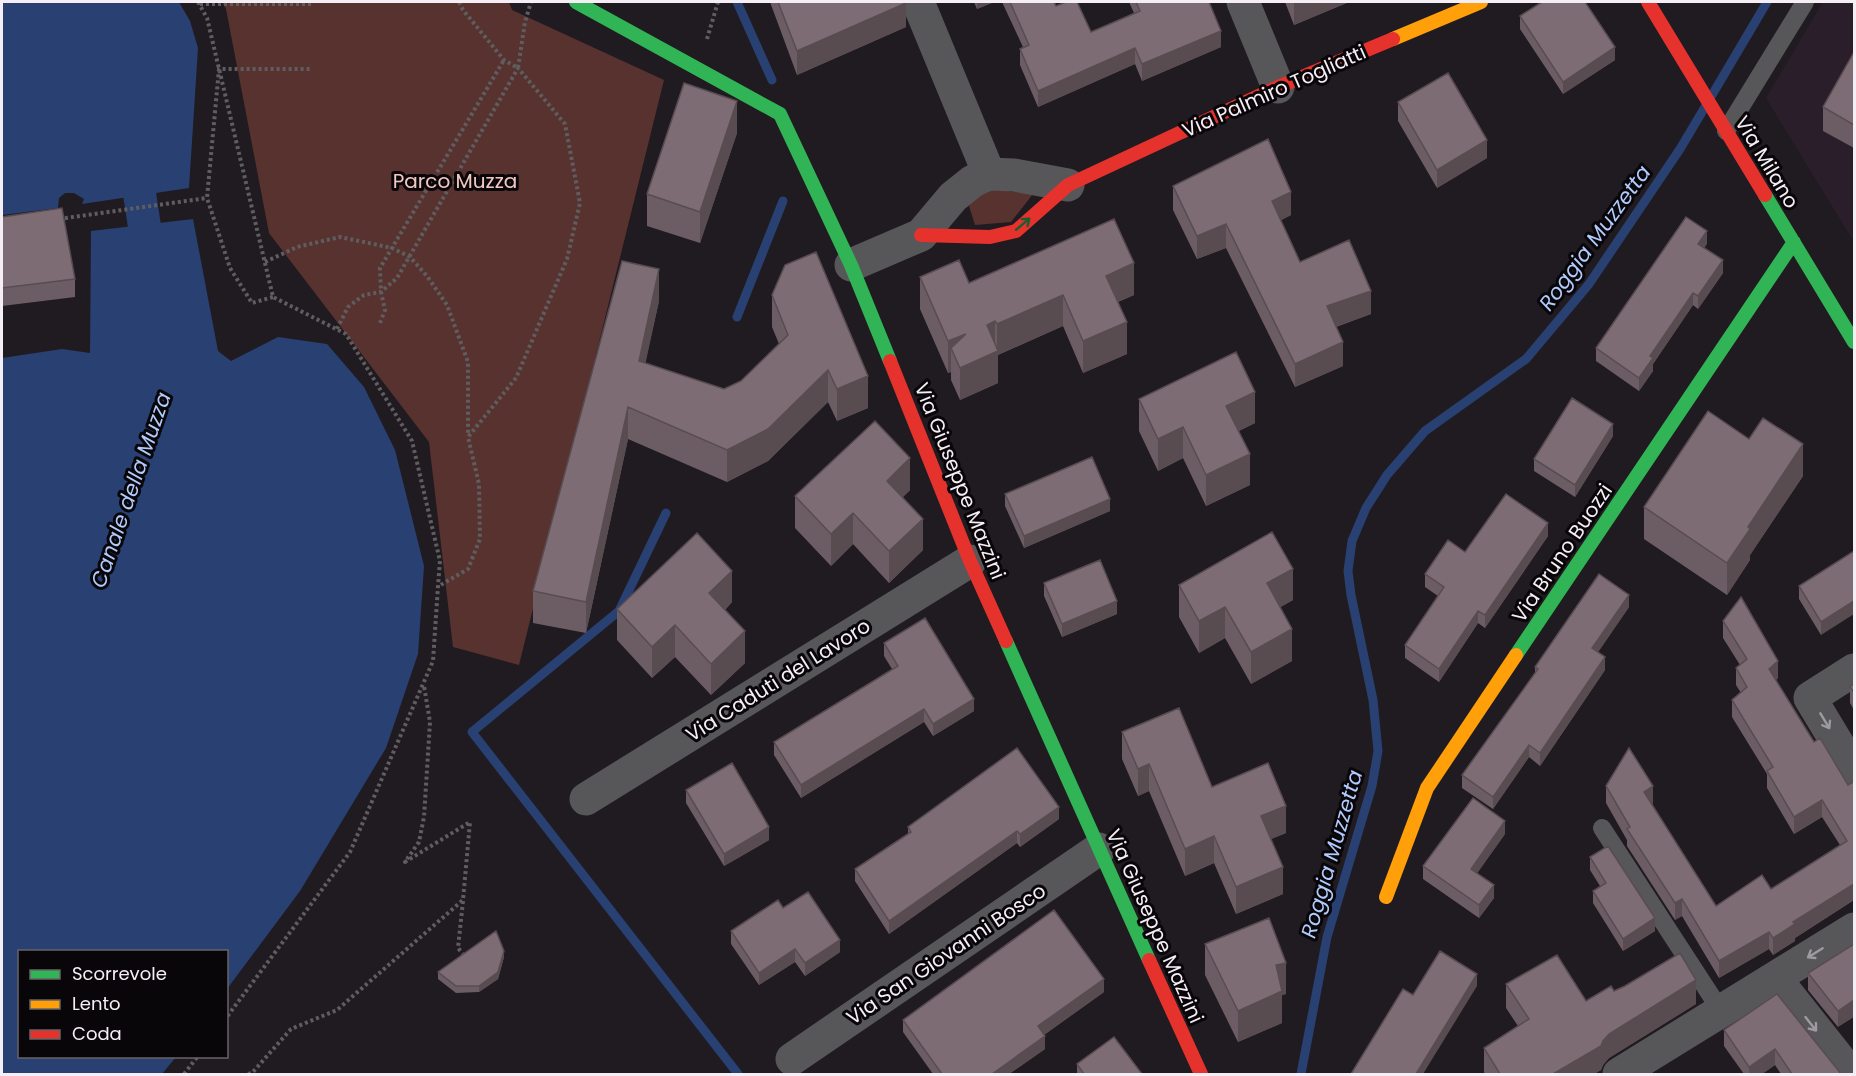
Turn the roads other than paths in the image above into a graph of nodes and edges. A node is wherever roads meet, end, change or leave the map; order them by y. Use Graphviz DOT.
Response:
graph roads {
  1 [pos="576,2"];
  2 [pos="918,2"];
  3 [pos="1243,2"];
  4 [pos="1481,2"];
  5 [pos="1648,2"];
  6 [pos="1805,2"];
  7 [pos="1278,87"];
  8 [pos="1726,131"];
  9 [pos="989,174"];
  10 [pos="1068,185"];
  11 [pos="953,197"];
  12 [pos="921,235"];
  13 [pos="968,238"];
  14 [pos="1794,242"];
  15 [pos="851,265"];
  16 [pos="1854,342"];
  17 [pos="970,561"];
  18 [pos="1854,670"];
  19 [pos="1854,771"];
  20 [pos="586,799"];
  21 [pos="1602,828"];
  22 [pos="1099,849"];
  23 [pos="1386,897"];
  24 [pos="1854,929"];
  25 [pos="1775,978"];
  26 [pos="1721,1011"];
  27 [pos="792,1059"];
  28 [pos="1201,1074"];
  29 [pos="1619,1074"];
  30 [pos="1851,1074"];
  1 -- 15 [label="street, Via Giuseppe Mazzini"];
  2 -- 9 [label="street"];
  3 -- 7 [label="street"];
  4 -- 7 [label="street, Via Palmiro Togliatti"];
  5 -- 8 [label="street, Via Milano"];
  6 -- 8 [label="lane"];
  7 -- 10 [label="street, Via Palmiro Togliatti"];
  8 -- 14 [label="street, Via Milano"];
  9 -- 10 [label="street"];
  9 -- 11 [label="street, Via Palmiro Togliatti"];
  13 -- 10 [label="street, Via Palmiro Togliatti, one-way"];
  11 -- 12 [label="street, Via Palmiro Togliatti"];
  11 -- 13 [label="street"];
  12 -- 13 [label="street, Via Palmiro Togliatti"];
  12 -- 15 [label="street, Via Palmiro Togliatti"];
  14 -- 16 [label="street, Via Milano"];
  14 -- 23 [label="street, Via Bruno Buozzi"];
  15 -- 17 [label="street, Via Giuseppe Mazzini"];
  17 -- 20 [label="street, Via Caduti del Lavoro"];
  17 -- 22 [label="street, Via Giuseppe Mazzini"];
  18 -- 19 [label="street, one-way"];
  21 -- 26 [label="lane"];
  22 -- 27 [label="street, Via San Giovanni Bosco"];
  22 -- 28 [label="street, Via Giuseppe Mazzini"];
  24 -- 25 [label="street, one-way"];
  25 -- 26 [label="street"];
  25 -- 30 [label="street, one-way"];
  26 -- 29 [label="street"];
}
